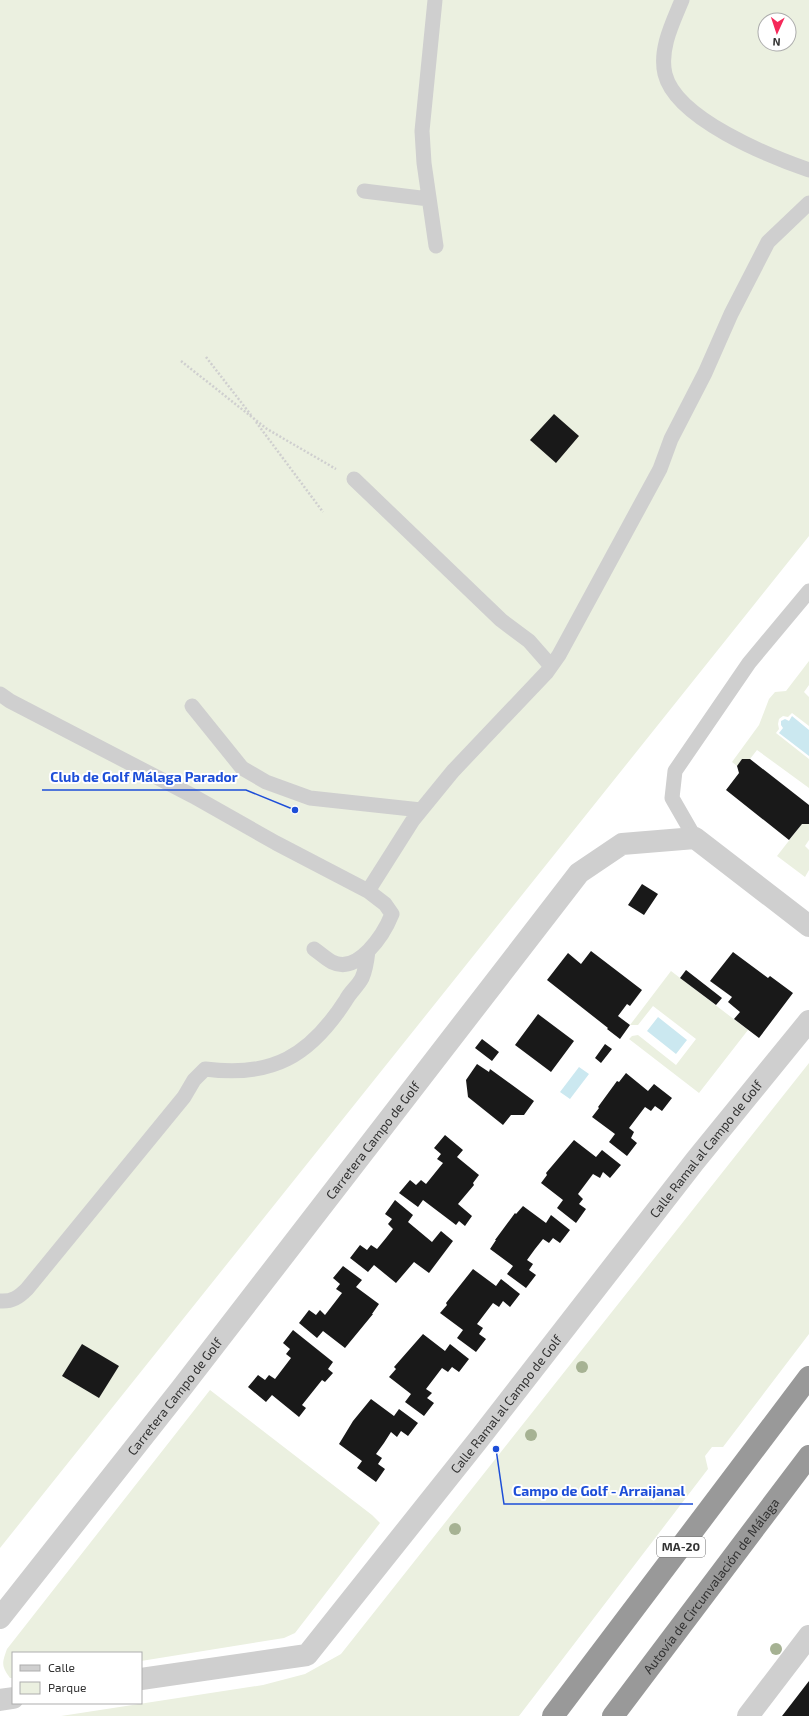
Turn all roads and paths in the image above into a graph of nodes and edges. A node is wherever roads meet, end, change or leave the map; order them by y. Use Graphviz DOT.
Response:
graph roads {
  1 [pos="435,0"];
  2 [pos="682,0"];
  3 [pos="809,170"];
  4 [pos="364,191"];
  5 [pos="425,196"];
  6 [pos="809,203"];
  7 [pos="436,246"];
  8 [pos="206,357"];
  9 [pos="181,361"];
  10 [pos="254,419"];
  11 [pos="354,479"];
  12 [pos="323,512"];
  13 [pos="809,591"];
  14 [pos="555,660"];
  15 [pos="0,694"];
  16 [pos="192,706"];
  17 [pos="421,810"];
  18 [pos="695,838"];
  19 [pos="368,891"];
  20 [pos="809,926"];
  21 [pos="314,949"];
  22 [pos="368,951"];
  23 [pos="809,1021"];
  24 [pos="0,1301"];
  25 [pos="809,1377"];
  26 [pos="809,1456"];
  27 [pos="0,1618"];
  28 [pos="809,1636"];
  29 [pos="142,1679"];
  30 [pos="12,1698"];
  31 [pos="0,1700"];
  32 [pos="553,1716"];
  33 [pos="613,1716"];
  34 [pos="748,1716"];
  1 -- 5 [label="lane"];
  2 -- 3 [label="lane"];
  4 -- 5 [label="lane"];
  5 -- 7 [label="lane"];
  6 -- 14 [label="lane"];
  8 -- 10 [label="path"];
  9 -- 10 [label="path"];
  10 -- 11 [label="path"];
  10 -- 12 [label="path"];
  11 -- 14 [label="lane"];
  13 -- 18 [label="lane"];
  14 -- 17 [label="lane"];
  15 -- 19 [label="lane"];
  16 -- 17 [label="lane"];
  17 -- 19 [label="lane"];
  18 -- 20 [label="street"];
  18 -- 27 [label="street, Carretera Campo de Golf"];
  19 -- 22 [label="lane"];
  21 -- 22 [label="lane"];
  22 -- 24 [label="lane"];
  23 -- 29 [label="street, Calle Ramal al Campo de Golf"];
  25 -- 32 [label="highway, MA-20"];
  26 -- 33 [label="highway, Autovía de Circunvalación de Málaga"];
  28 -- 34 [label="street"];
  30 -- 31 [label="street"];
}
